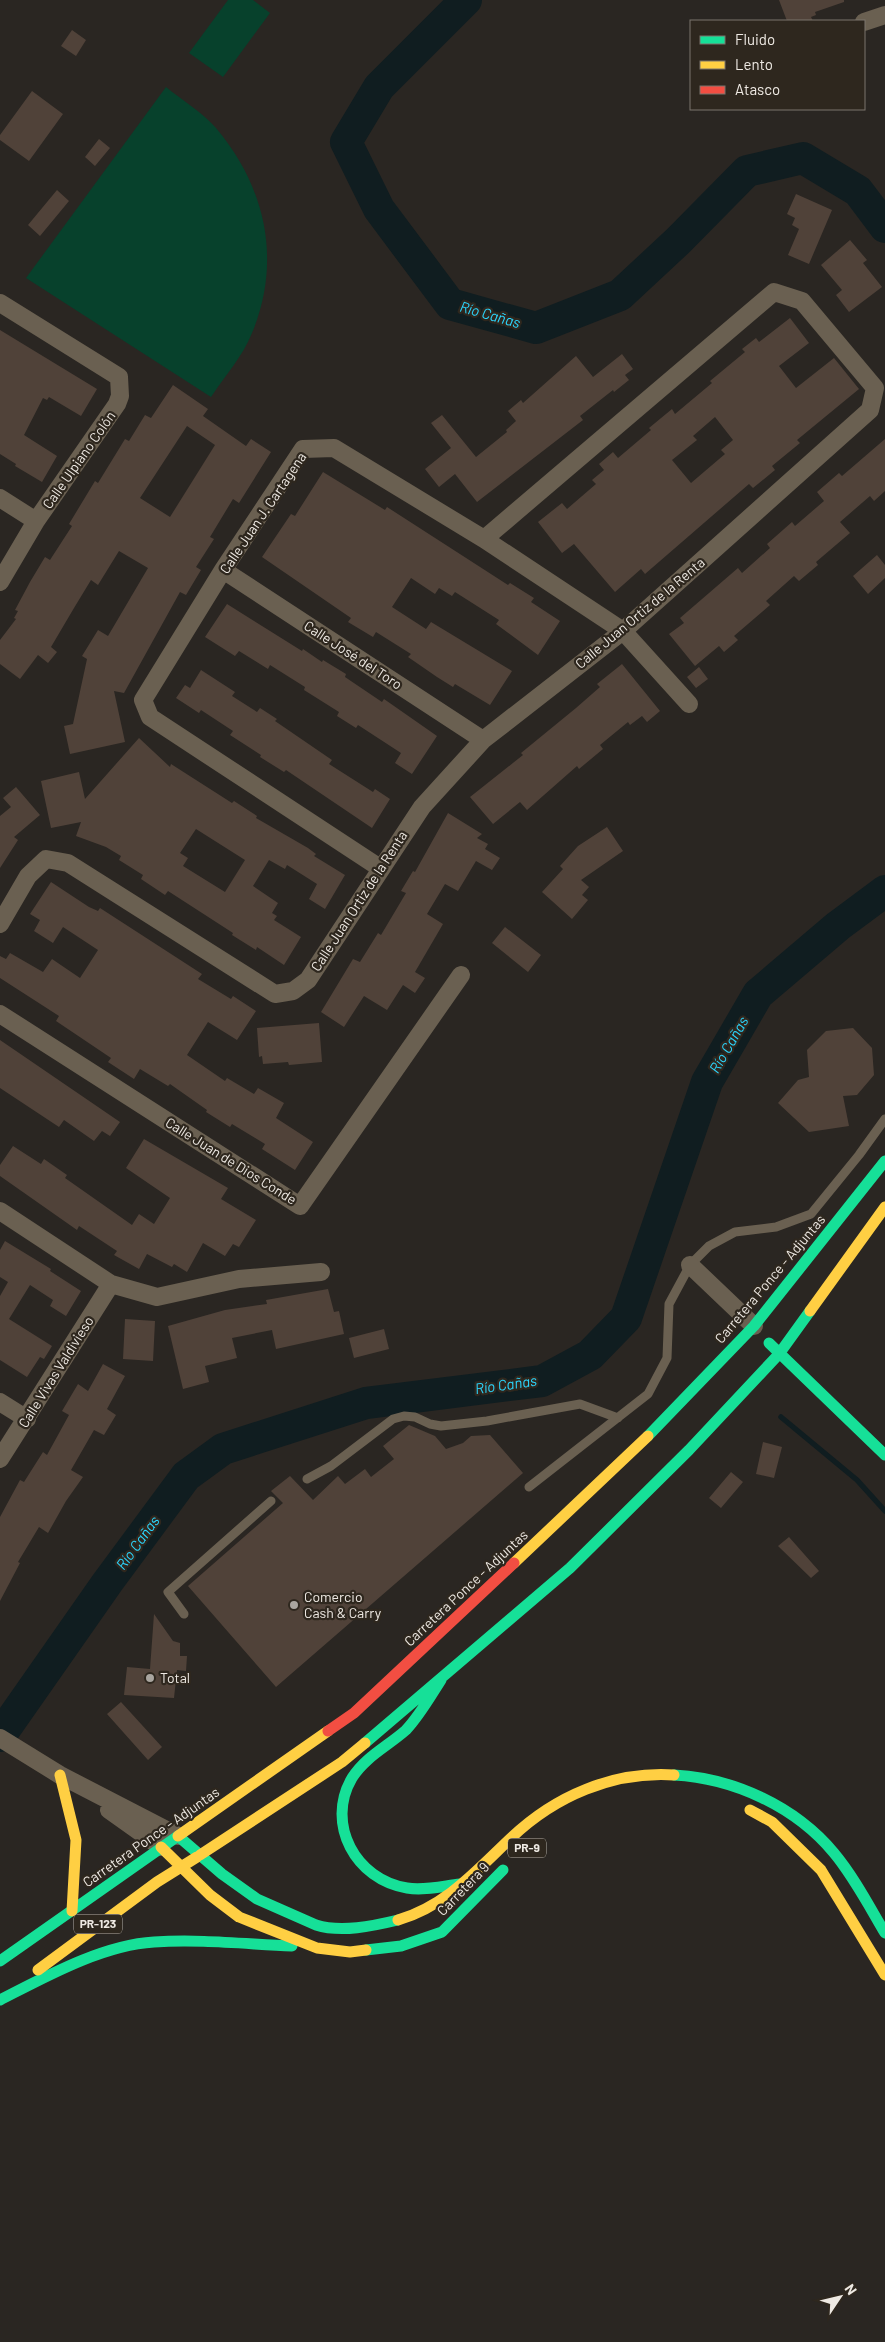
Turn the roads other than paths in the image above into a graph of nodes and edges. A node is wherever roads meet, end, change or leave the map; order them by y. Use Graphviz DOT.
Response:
graph roads {
  1 [pos="885,15"];
  2 [pos="865,22"];
  3 [pos="0,303"];
  4 [pos="0,498"];
  5 [pos="36,521"];
  6 [pos="484,539"];
  7 [pos="223,570"];
  8 [pos="0,582"];
  9 [pos="623,631"];
  10 [pos="689,704"];
  11 [pos="483,740"];
  12 [pos="380,868"];
  13 [pos="0,924"];
  14 [pos="461,975"];
  15 [pos="0,1014"];
  16 [pos="885,1119"];
  17 [pos="885,1161"];
  18 [pos="885,1207"];
  19 [pos="0,1211"];
  20 [pos="690,1265"];
  21 [pos="321,1272"];
  22 [pos="111,1284"];
  23 [pos="754,1326"];
  24 [pos="779,1354"];
  25 [pos="0,1402"];
  26 [pos="618,1418"];
  27 [pos="27,1420"];
  28 [pos="885,1455"];
  29 [pos="0,1459"];
  30 [pos="307,1479"];
  31 [pos="529,1487"];
  32 [pos="271,1501"];
  33 [pos="184,1614"];
  34 [pos="441,1680"];
  35 [pos="0,1738"];
  36 [pos="60,1775"];
  37 [pos="674,1787"];
  38 [pos="700,1790"];
  39 [pos="743,1805"];
  40 [pos="178,1836"];
  41 [pos="161,1848"];
  42 [pos="200,1855"];
  43 [pos="508,1864"];
  44 [pos="181,1866"];
  45 [pos="464,1884"];
  46 [pos="72,1911"];
  47 [pos="885,1932"];
  48 [pos="317,1948"];
  49 [pos="0,1961"];
  50 [pos="885,1975"];
  51 [pos="0,2001"];
  1 -- 2 [label="street"];
  3 -- 5 [label="street, Calle Ulpiano Colón"];
  4 -- 5 [label="street"];
  5 -- 8 [label="street, Calle Ulpiano Colón"];
  6 -- 7 [label="street, Calle Juan J. Cartagena"];
  6 -- 9 [label="street, Calle Juan J. Cartagena"];
  6 -- 9 [label="street, Calle Juan Ortiz de la Renta"];
  7 -- 11 [label="street, Calle José del Toro"];
  7 -- 12 [label="street, Calle Juan J. Cartagena"];
  9 -- 10 [label="street, Calle Juan J. Cartagena"];
  9 -- 11 [label="street, Calle Juan Ortiz de la Renta"];
  11 -- 12 [label="street, Calle Juan Ortiz de la Renta"];
  12 -- 13 [label="street, Calle Juan Ortiz de la Renta"];
  14 -- 15 [label="street, Calle Juan de Dios Conde"];
  16 -- 20 [label="lane"];
  17 -- 23 [label="main road, Carretera Ponce - Adjuntas / PR-123"];
  18 -- 24 [label="main road"];
  19 -- 22 [label="street"];
  20 -- 23 [label="street"];
  20 -- 26 [label="lane"];
  21 -- 22 [label="street"];
  22 -- 27 [label="street, Calle Vivas Valdivieso"];
  23 -- 24 [label="main road"];
  23 -- 40 [label="main road, Carretera Ponce - Adjuntas / PR-123"];
  24 -- 28 [label="main road"];
  24 -- 34 [label="main road"];
  25 -- 27 [label="street"];
  26 -- 30 [label="lane"];
  26 -- 31 [label="lane"];
  27 -- 29 [label="street, Calle Vivas Valdivieso"];
  32 -- 33 [label="lane"];
  34 -- 42 [label="main road"];
  34 -- 45 [label="main road"];
  35 -- 36 [label="street"];
  36 -- 40 [label="street"];
  36 -- 41 [label="street"];
  36 -- 46 [label="main road"];
  37 -- 38 [label="main road"];
  39 -- 50 [label="main road"];
  40 -- 41 [label="main road, Carretera Ponce - Adjuntas / PR-123"];
  40 -- 42 [label="main road"];
  41 -- 44 [label="main road, Carretera 9 / PR-9"];
  41 -- 46 [label="main road, Carretera Ponce - Adjuntas / PR-123"];
  42 -- 44 [label="main road, PR-123"];
  42 -- 45 [label="main road"];
  43 -- 48 [label="main road, Carretera 9 / PR-9"];
  44 -- 48 [label="main road, Carretera 9 / PR-9"];
  44 -- 51 [label="main road, PR-123"];
  45 -- 47 [label="main road"];
  46 -- 49 [label="main road, Carretera Ponce - Adjuntas / PR-123"];
  48 -- 51 [label="main road"];
}
